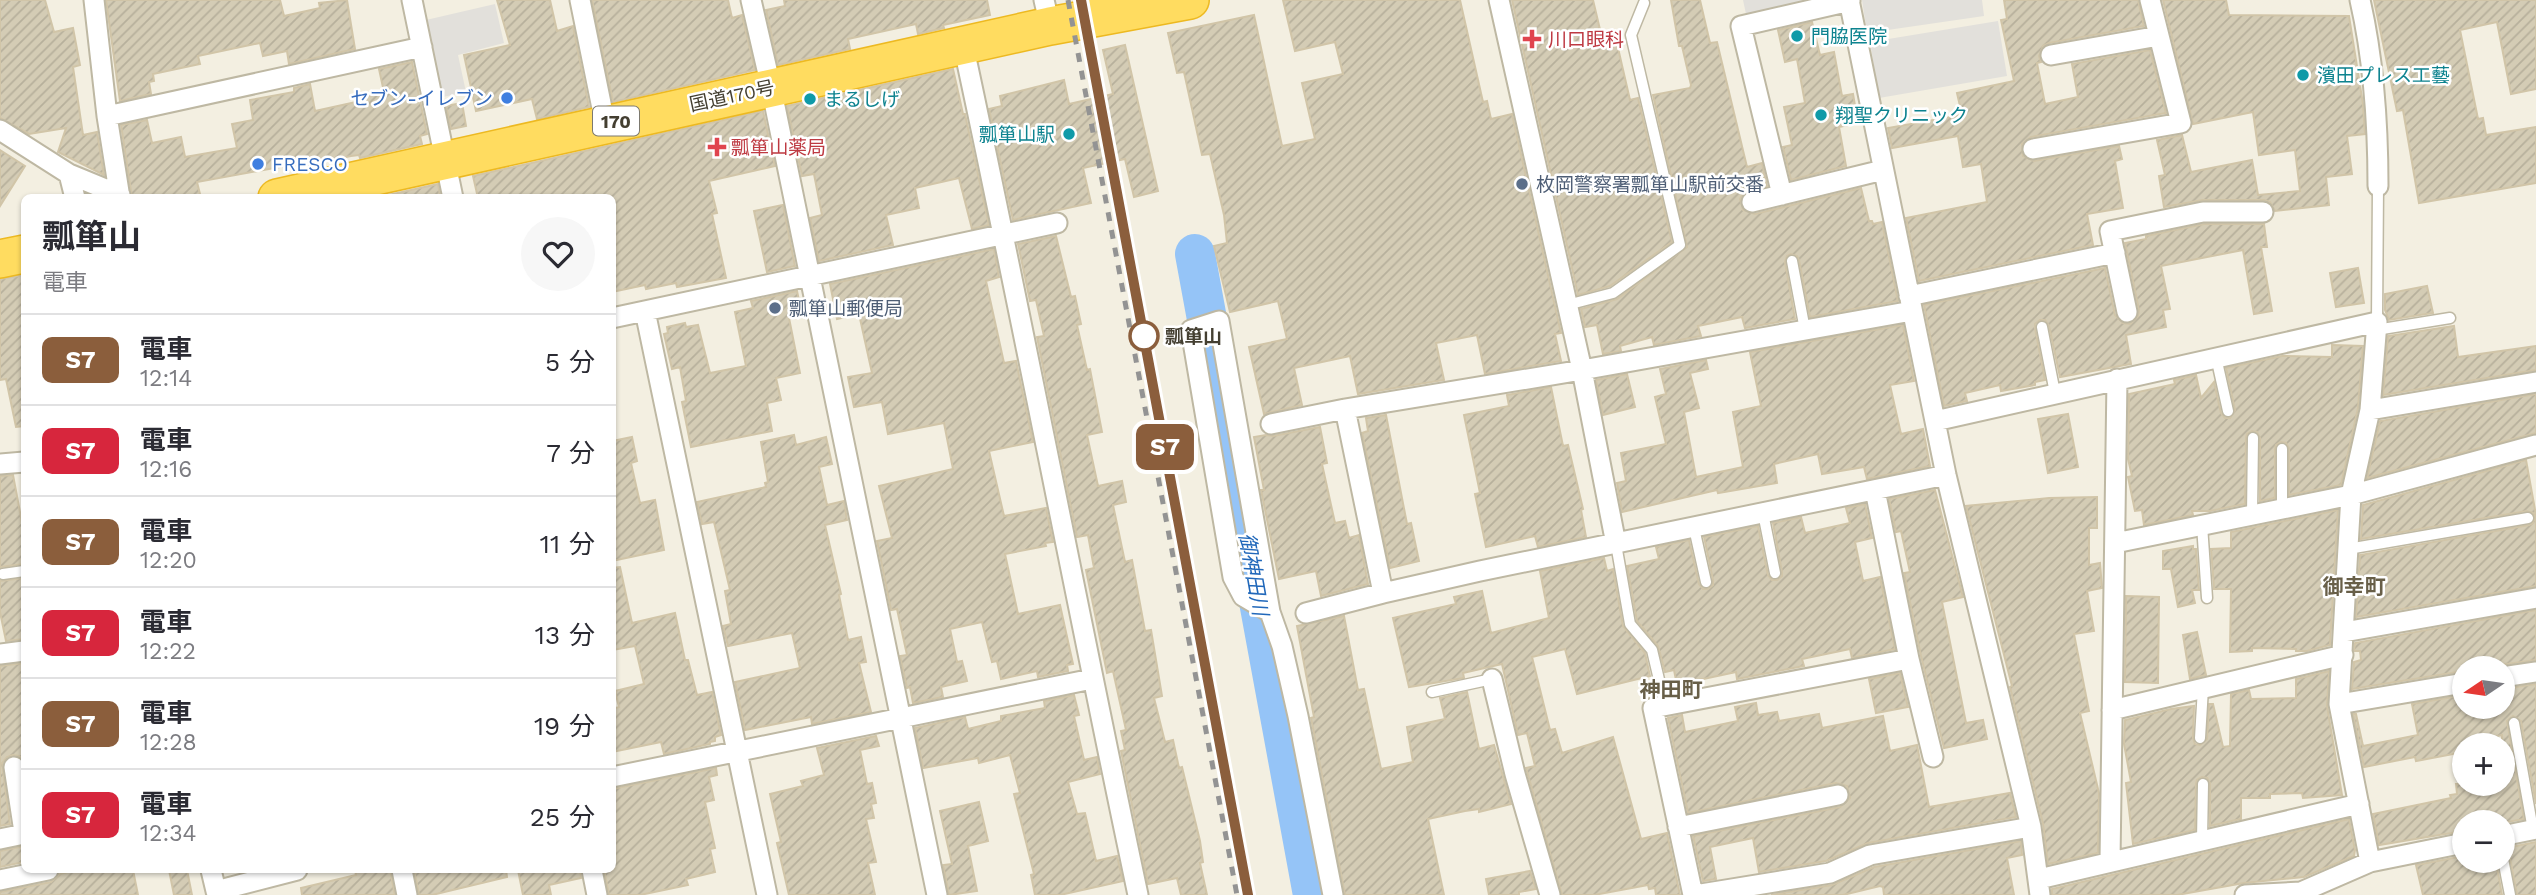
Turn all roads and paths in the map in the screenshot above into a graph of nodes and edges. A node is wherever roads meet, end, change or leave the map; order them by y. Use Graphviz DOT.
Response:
graph roads {
  1 [pos="94,0"];
  2 [pos="412,0"];
  3 [pos="580,0"];
  4 [pos="751,0"];
  5 [pos="1189,0"];
  6 [pos="1499,0"];
  7 [pos="2150,0"];
  8 [pos="2360,0"];
  9 [pos="1850,1"];
  10 [pos="1644,3"];
  11 [pos="1133,6"];
  12 [pos="1047,13"];
  13 [pos="2159,36"];
  14 [pos="963,44"];
  15 [pos="422,47"];
  16 [pos="2052,55"];
  17 [pos="771,87"];
  18 [pos="107,116"];
  19 [pos="605,123"];
  20 [pos="0,130"];
  21 [pos="2034,149"];
  22 [pos="446,161"];
  23 [pos="1883,170"];
  24 [pos="69,174"];
  25 [pos="2378,186"];
  26 [pos="74,194"];
  27 [pos="113,194"];
  28 [pos="120,194"];
  29 [pos="294,194"];
  30 [pos="452,194"];
  31 [pos="1782,195"];
  32 [pos="1752,202"];
  33 [pos="2263,212"];
  34 [pos="1057,223"];
  35 [pos="1004,233"];
  36 [pos="2115,253"];
  37 [pos="21,255"];
  38 [pos="0,259"];
  39 [pos="1792,261"];
  40 [pos="810,276"];
  41 [pos="1910,304"];
  42 [pos="1567,305"];
  43 [pos="645,311"];
  44 [pos="2127,312"];
  45 [pos="616,316"];
  46 [pos="2450,318"];
  47 [pos="2377,326"];
  48 [pos="2042,327"];
  49 [pos="1805,330"];
  50 [pos="2216,357"];
  51 [pos="1582,370"];
  52 [pos="2117,379"];
  53 [pos="2536,382"];
  54 [pos="2055,393"];
  55 [pos="1345,409"];
  56 [pos="2370,410"];
  57 [pos="2228,411"];
  58 [pos="1935,421"];
  59 [pos="1271,424"];
  60 [pos="2252,438"];
  61 [pos="2536,445"];
  62 [pos="2282,449"];
  63 [pos="21,462"];
  64 [pos="0,464"];
  65 [pos="1946,475"];
  66 [pos="1875,490"];
  67 [pos="2351,495"];
  68 [pos="2283,509"];
  69 [pos="1763,513"];
  70 [pos="2252,515"];
  71 [pos="2528,517"];
  72 [pos="2202,525"];
  73 [pos="1694,527"];
  74 [pos="2115,543"];
  75 [pos="1616,544"];
  76 [pos="2348,549"];
  77 [pos="21,571"];
  78 [pos="1775,573"];
  79 [pos="3,574"];
  80 [pos="1706,582"];
  81 [pos="1383,593"];
  82 [pos="2207,598"];
  83 [pos="2536,598"];
  84 [pos="1267,610"];
  85 [pos="1306,613"];
  86 [pos="2344,632"];
  87 [pos="21,651"];
  88 [pos="0,654"];
  89 [pos="2343,654"];
  90 [pos="1909,659"];
  91 [pos="2536,672"];
  92 [pos="2515,675"];
  93 [pos="1092,679"];
  94 [pos="1492,679"];
  95 [pos="2452,685"];
  96 [pos="2203,688"];
  97 [pos="1432,692"];
  98 [pos="2339,704"];
  99 [pos="1665,705"];
  100 [pos="2112,710"];
  101 [pos="901,718"];
  102 [pos="2514,723"];
  103 [pos="2200,738"];
  104 [pos="737,752"];
  105 [pos="1933,757"];
  106 [pos="13,767"];
  107 [pos="616,776"];
  108 [pos="2203,784"];
  109 [pos="1838,795"];
  110 [pos="2359,804"];
  111 [pos="21,815"];
  112 [pos="1678,827"];
  113 [pos="2031,827"];
  114 [pos="2534,829"];
  115 [pos="2515,833"];
  116 [pos="21,834"];
  117 [pos="0,839"];
  118 [pos="2202,840"];
  119 [pos="2452,846"];
  120 [pos="2110,861"];
  121 [pos="2370,862"];
  122 [pos="34,873"];
  123 [pos="212,873"];
  124 [pos="287,873"];
  125 [pos="403,873"];
  126 [pos="593,873"];
  127 [pos="2506,873"];
  128 [pos="0,880"];
  129 [pos="2040,887"];
  130 [pos="218,893"];
  131 [pos="2302,894"];
  132 [pos="407,895"];
  133 [pos="597,895"];
  134 [pos="767,895"];
  135 [pos="937,895"];
  136 [pos="1138,895"];
  137 [pos="1333,895"];
  138 [pos="1550,895"];
  139 [pos="1694,895"];
  140 [pos="2249,895"];
  141 [pos="2510,895"];
  1 -- 18 [label="street"];
  2 -- 15 [label="street"];
  3 -- 19 [label="street"];
  4 -- 17 [label="street"];
  5 -- 11 [label="highway, 国道170号 / 170"];
  6 -- 42 [label="street"];
  7 -- 13 [label="street"];
  8 -- 25 [label="street"];
  9 -- 23 [label="street"];
  9 -- 31 [label="street"];
  10 -- 42 [label="lane"];
  11 -- 12 [label="highway, 国道170号 / 170"];
  12 -- 14 [label="highway, 国道170号 / 170"];
  13 -- 16 [label="street"];
  13 -- 21 [label="street"];
  14 -- 17 [label="highway, 国道170号 / 170"];
  14 -- 35 [label="street"];
  15 -- 18 [label="street"];
  15 -- 22 [label="street"];
  17 -- 19 [label="highway, 国道170号 / 170"];
  17 -- 40 [label="street"];
  18 -- 28 [label="street"];
  19 -- 22 [label="highway, 国道170号 / 170"];
  20 -- 24 [label="street"];
  22 -- 29 [label="highway, 国道170号 / 170"];
  22 -- 30 [label="street"];
  23 -- 31 [label="street"];
  23 -- 41 [label="street"];
  24 -- 26 [label="street"];
  24 -- 27 [label="street"];
  25 -- 47 [label="lane"];
  31 -- 32 [label="street"];
  33 -- 36 [label="street"];
  34 -- 35 [label="street"];
  35 -- 40 [label="street"];
  35 -- 93 [label="street"];
  36 -- 41 [label="street"];
  36 -- 44 [label="street"];
  37 -- 38 [label="highway"];
  39 -- 49 [label="lane"];
  40 -- 43 [label="street"];
  40 -- 101 [label="street"];
  41 -- 49 [label="street"];
  41 -- 58 [label="street"];
  42 -- 51 [label="street"];
  43 -- 45 [label="street"];
  43 -- 104 [label="street"];
  46 -- 47 [label="lane"];
  47 -- 50 [label="street"];
  47 -- 56 [label="street"];
  48 -- 54 [label="lane"];
  49 -- 51 [label="street"];
  50 -- 52 [label="street"];
  50 -- 57 [label="lane"];
  51 -- 55 [label="street"];
  51 -- 75 [label="street"];
  52 -- 54 [label="street"];
  52 -- 74 [label="street"];
  53 -- 56 [label="street"];
  54 -- 58 [label="street"];
  55 -- 59 [label="street"];
  55 -- 81 [label="street"];
  56 -- 67 [label="street"];
  58 -- 65 [label="street"];
  60 -- 70 [label="lane"];
  61 -- 67 [label="street"];
  62 -- 68 [label="lane"];
  63 -- 64 [label="street"];
  65 -- 66 [label="street"];
  65 -- 113 [label="street"];
  66 -- 69 [label="street"];
  66 -- 90 [label="street"];
  67 -- 68 [label="street"];
  67 -- 76 [label="street"];
  68 -- 70 [label="street"];
  69 -- 73 [label="street"];
  69 -- 78 [label="lane"];
  70 -- 72 [label="street"];
  71 -- 76 [label="lane"];
  72 -- 74 [label="street"];
  72 -- 82 [label="lane"];
  73 -- 75 [label="street"];
  73 -- 80 [label="lane"];
  74 -- 100 [label="street"];
  75 -- 81 [label="street"];
  75 -- 99 [label="lane"];
  76 -- 86 [label="street"];
  77 -- 79 [label="lane"];
  81 -- 85 [label="street"];
  83 -- 86 [label="street"];
  84 -- 84 [label="street"];
  84 -- 137 [label="street"];
  86 -- 89 [label="street"];
  87 -- 88 [label="street"];
  89 -- 96 [label="street"];
  89 -- 98 [label="street"];
  90 -- 99 [label="street"];
  90 -- 105 [label="street"];
  91 -- 92 [label="street"];
  93 -- 101 [label="street"];
  93 -- 136 [label="street"];
  94 -- 97 [label="lane"];
  94 -- 138 [label="street"];
  95 -- 98 [label="street"];
  96 -- 100 [label="street"];
  96 -- 103 [label="lane"];
  98 -- 110 [label="street"];
  99 -- 112 [label="street"];
  100 -- 120 [label="street"];
  101 -- 104 [label="street"];
  101 -- 135 [label="street"];
  102 -- 114 [label="lane"];
  104 -- 107 [label="street"];
  104 -- 134 [label="street"];
  106 -- 111 [label="street"];
  108 -- 118 [label="lane"];
  109 -- 112 [label="street"];
  110 -- 118 [label="street"];
  110 -- 121 [label="street"];
  112 -- 139 [label="street"];
  113 -- 129 [label="street"];
  113 -- 139 [label="street"];
  114 -- 115 [label="street"];
  116 -- 117 [label="street"];
  118 -- 120 [label="street"];
  119 -- 121 [label="street"];
  120 -- 129 [label="street"];
  121 -- 131 [label="street"];
  122 -- 128 [label="street"];
  123 -- 130 [label="street"];
  124 -- 130 [label="street"];
  125 -- 132 [label="street"];
  126 -- 133 [label="street"];
  127 -- 141 [label="lane"];
  131 -- 140 [label="street"];
}
